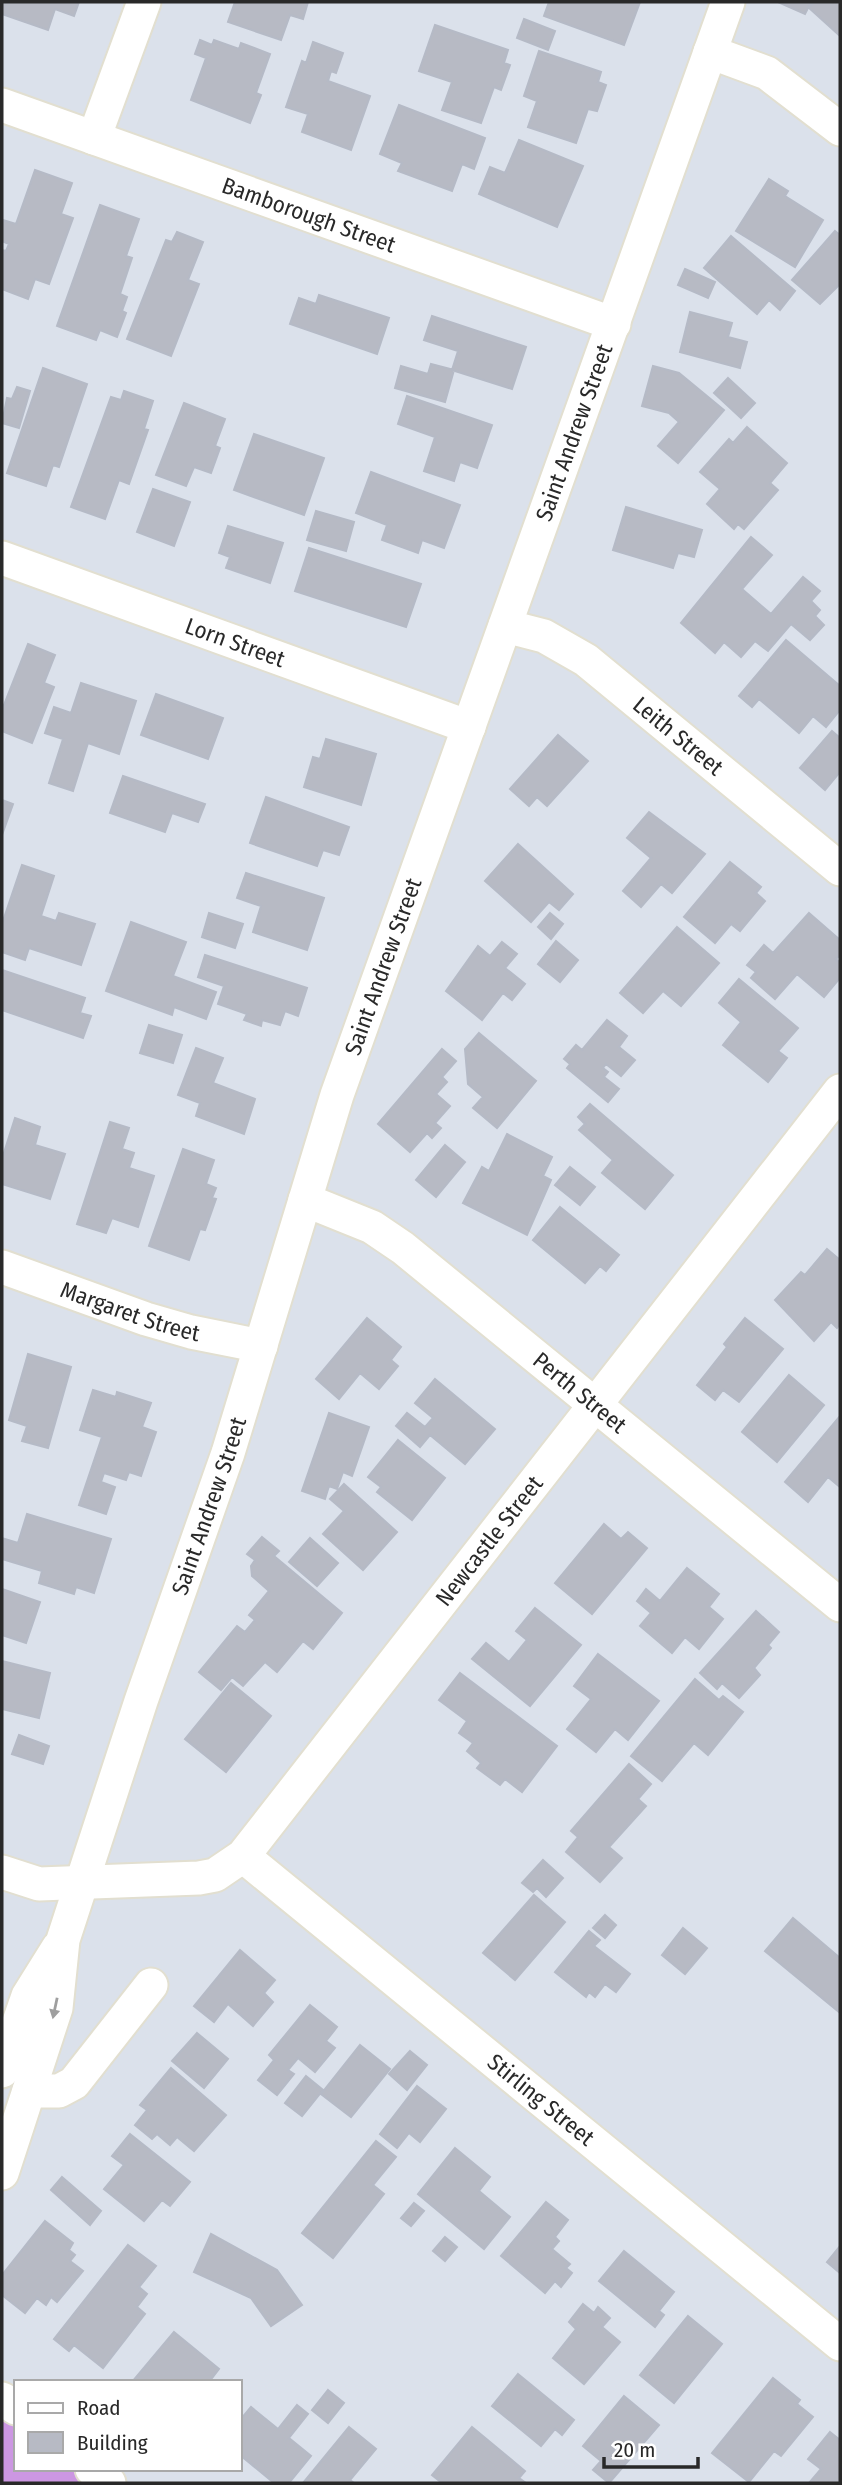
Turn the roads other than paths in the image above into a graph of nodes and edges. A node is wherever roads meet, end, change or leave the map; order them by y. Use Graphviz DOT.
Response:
graph roads {
  1 [pos="144,2"];
  2 [pos="729,2"];
  3 [pos="710,52"];
  4 [pos="2,105"];
  5 [pos="840,129"];
  6 [pos="94,138"];
  7 [pos="614,324"];
  8 [pos="2,558"];
  9 [pos="505,626"];
  10 [pos="469,727"];
  11 [pos="840,869"];
  12 [pos="840,1091"];
  13 [pos="305,1200"];
  14 [pos="2,1267"];
  15 [pos="261,1346"];
  16 [pos="596,1404"];
  17 [pos="840,1605"];
  18 [pos="243,1856"];
  19 [pos="2,1872"];
  20 [pos="81,1885"];
  21 [pos="63,1940"];
  22 [pos="151,1985"];
  23 [pos="2,2071"];
  24 [pos="29,2091"];
  25 [pos="2,2173"];
  26 [pos="840,2344"];
  27 [pos="94,2471"];
  28 [pos="109,2483"];
  1 -- 6 [label="street"];
  2 -- 3 [label="street, Saint Andrew Street"];
  3 -- 5 [label="street"];
  3 -- 7 [label="street, Saint Andrew Street"];
  4 -- 6 [label="street, Bamborough Street"];
  6 -- 7 [label="street, Bamborough Street"];
  7 -- 9 [label="street, Saint Andrew Street"];
  8 -- 10 [label="street, Lorn Street"];
  9 -- 10 [label="street, Saint Andrew Street"];
  9 -- 11 [label="street, Leith Street"];
  10 -- 13 [label="street, Saint Andrew Street"];
  12 -- 16 [label="street, Newcastle Street"];
  13 -- 15 [label="street, Saint Andrew Street"];
  13 -- 16 [label="street, Perth Street"];
  14 -- 15 [label="street, Margaret Street"];
  15 -- 20 [label="street, Saint Andrew Street"];
  16 -- 17 [label="street, Perth Street"];
  16 -- 18 [label="street, Newcastle Street"];
  18 -- 20 [label="street, Newcastle Street"];
  18 -- 26 [label="street, Stirling Street"];
  19 -- 20 [label="street, Newcastle Street"];
  20 -- 21 [label="street, Saint Andrew Street"];
  21 -- 23 [label="street, Saint Andrew Street"];
  21 -- 24 [label="street, Saint Andrew Street, one-way"];
  22 -- 24 [label="street"];
  24 -- 25 [label="street, Saint Andrew Street"];
  27 -- 28 [label="street"];
}
